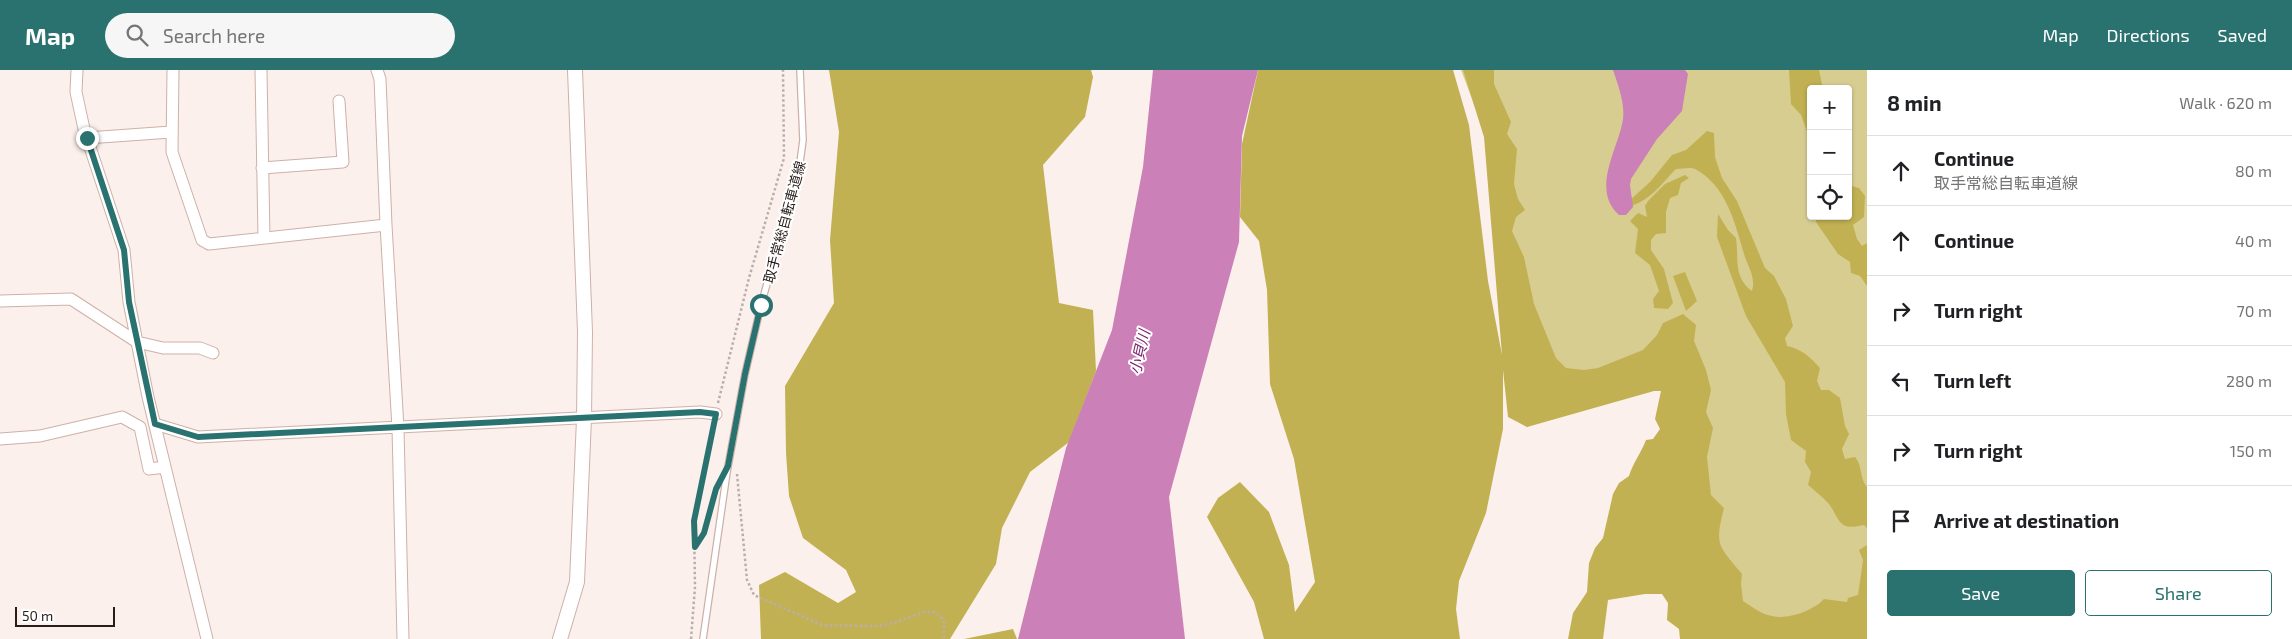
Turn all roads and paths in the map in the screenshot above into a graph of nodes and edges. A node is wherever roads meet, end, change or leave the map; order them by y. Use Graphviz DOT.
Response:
graph roads {
  1 [pos="77,70"];
  2 [pos="173,70"];
  3 [pos="261,70"];
  4 [pos="377,70"];
  5 [pos="575,70"];
  6 [pos="783,70"];
  7 [pos="800,70"];
  8 [pos="339,101"];
  9 [pos="171,132"];
  10 [pos="87,138"];
  11 [pos="262,168"];
  12 [pos="386,225"];
  13 [pos="264,238"];
  14 [pos="0,301"];
  15 [pos="137,342"];
  16 [pos="213,354"];
  17 [pos="716,414"];
  18 [pos="584,418"];
  19 [pos="155,424"];
  20 [pos="398,428"];
  21 [pos="0,439"];
  22 [pos="728,466"];
  23 [pos="165,467"];
  24 [pos="714,496"];
  25 [pos="695,547"];
  26 [pos="208,639"];
  27 [pos="403,639"];
  28 [pos="560,639"];
  29 [pos="691,639"];
  30 [pos="703,639"];
  31 [pos="944,639"];
  1 -- 10 [label="street"];
  2 -- 9 [label="street"];
  3 -- 11 [label="street"];
  4 -- 12 [label="street"];
  5 -- 18 [label="street"];
  6 -- 17 [label="path"];
  7 -- 22 [label="lane, 取手常総自転車道線"];
  8 -- 11 [label="street"];
  9 -- 10 [label="street"];
  9 -- 13 [label="street"];
  10 -- 15 [label="street"];
  11 -- 13 [label="street"];
  12 -- 13 [label="street"];
  12 -- 20 [label="street"];
  14 -- 15 [label="street"];
  15 -- 16 [label="street"];
  15 -- 19 [label="street"];
  17 -- 18 [label="street"];
  17 -- 25 [label="path"];
  18 -- 20 [label="street"];
  18 -- 28 [label="street"];
  19 -- 20 [label="street"];
  19 -- 23 [label="street"];
  20 -- 27 [label="street"];
  21 -- 23 [label="street"];
  22 -- 30 [label="lane, 取手常総自転車道線"];
  22 -- 31 [label="path"];
  23 -- 26 [label="street"];
  24 -- 25 [label="path"];
  25 -- 29 [label="path"];
}
